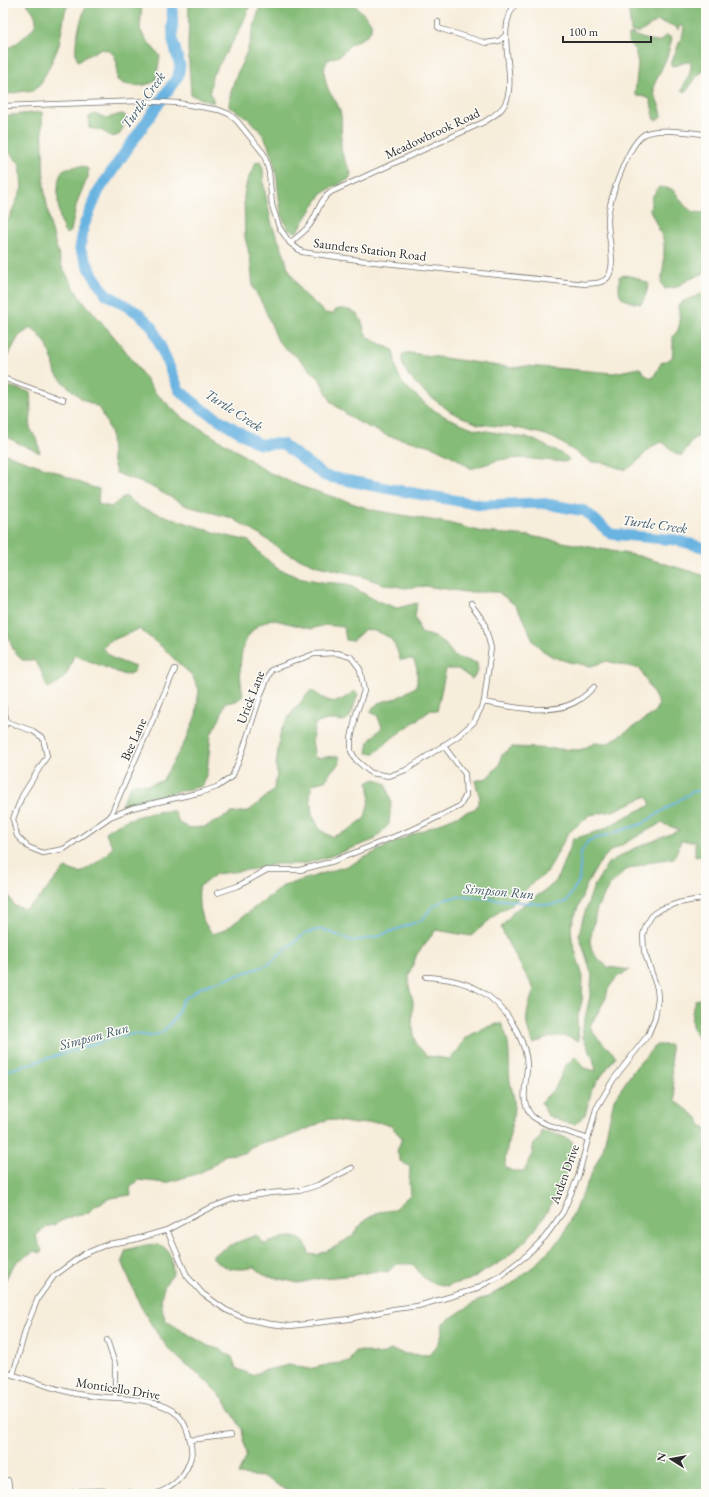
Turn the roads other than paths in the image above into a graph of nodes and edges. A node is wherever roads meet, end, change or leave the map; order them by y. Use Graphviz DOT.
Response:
graph roads {
  1 [pos="516,3"];
  2 [pos="438,22"];
  3 [pos="506,35"];
  4 [pos="3,106"];
  5 [pos="706,134"];
  6 [pos="290,243"];
  7 [pos="3,378"];
  8 [pos="63,400"];
  9 [pos="471,604"];
  10 [pos="175,669"];
  11 [pos="594,687"];
  12 [pos="484,702"];
  13 [pos="3,705"];
  14 [pos="7,722"];
  15 [pos="3,728"];
  16 [pos="443,745"];
  17 [pos="110,817"];
  18 [pos="217,893"];
  19 [pos="706,898"];
  20 [pos="426,978"];
  21 [pos="588,1139"];
  22 [pos="352,1168"];
  23 [pos="167,1230"];
  24 [pos="106,1340"];
  25 [pos="3,1372"];
  26 [pos="13,1375"];
  27 [pos="115,1398"];
  28 [pos="231,1435"];
  29 [pos="190,1440"];
  30 [pos="8,1480"];
  31 [pos="10,1494"];
  32 [pos="66,1494"];
  33 [pos="147,1494"];
  34 [pos="155,1494"];
  1 -- 3 [label="street, Meadowbrook Road"];
  2 -- 3 [label="street"];
  3 -- 6 [label="street, Meadowbrook Road"];
  4 -- 6 [label="street, Saunders Station Road"];
  5 -- 6 [label="street, Saunders Station Road"];
  7 -- 8 [label="street"];
  9 -- 12 [label="street, Urick Lane"];
  10 -- 17 [label="street, Bee Lane"];
  11 -- 12 [label="street"];
  12 -- 16 [label="street, Urick Lane"];
  13 -- 14 [label="street"];
  14 -- 15 [label="street"];
  14 -- 17 [label="street, Urick Lane"];
  16 -- 17 [label="street, Urick Lane"];
  16 -- 18 [label="street"];
  19 -- 21 [label="street, Arden Drive"];
  20 -- 21 [label="street"];
  21 -- 23 [label="street, Arden Drive"];
  22 -- 23 [label="street"];
  23 -- 26 [label="street"];
  24 -- 27 [label="street"];
  25 -- 26 [label="street, Monticello Drive"];
  26 -- 27 [label="street, Monticello Drive"];
  27 -- 29 [label="street, Monticello Drive"];
  28 -- 29 [label="street"];
  29 -- 34 [label="street, Monticello Drive"];
  30 -- 31 [label="street"];
  32 -- 33 [label="street"];
}
